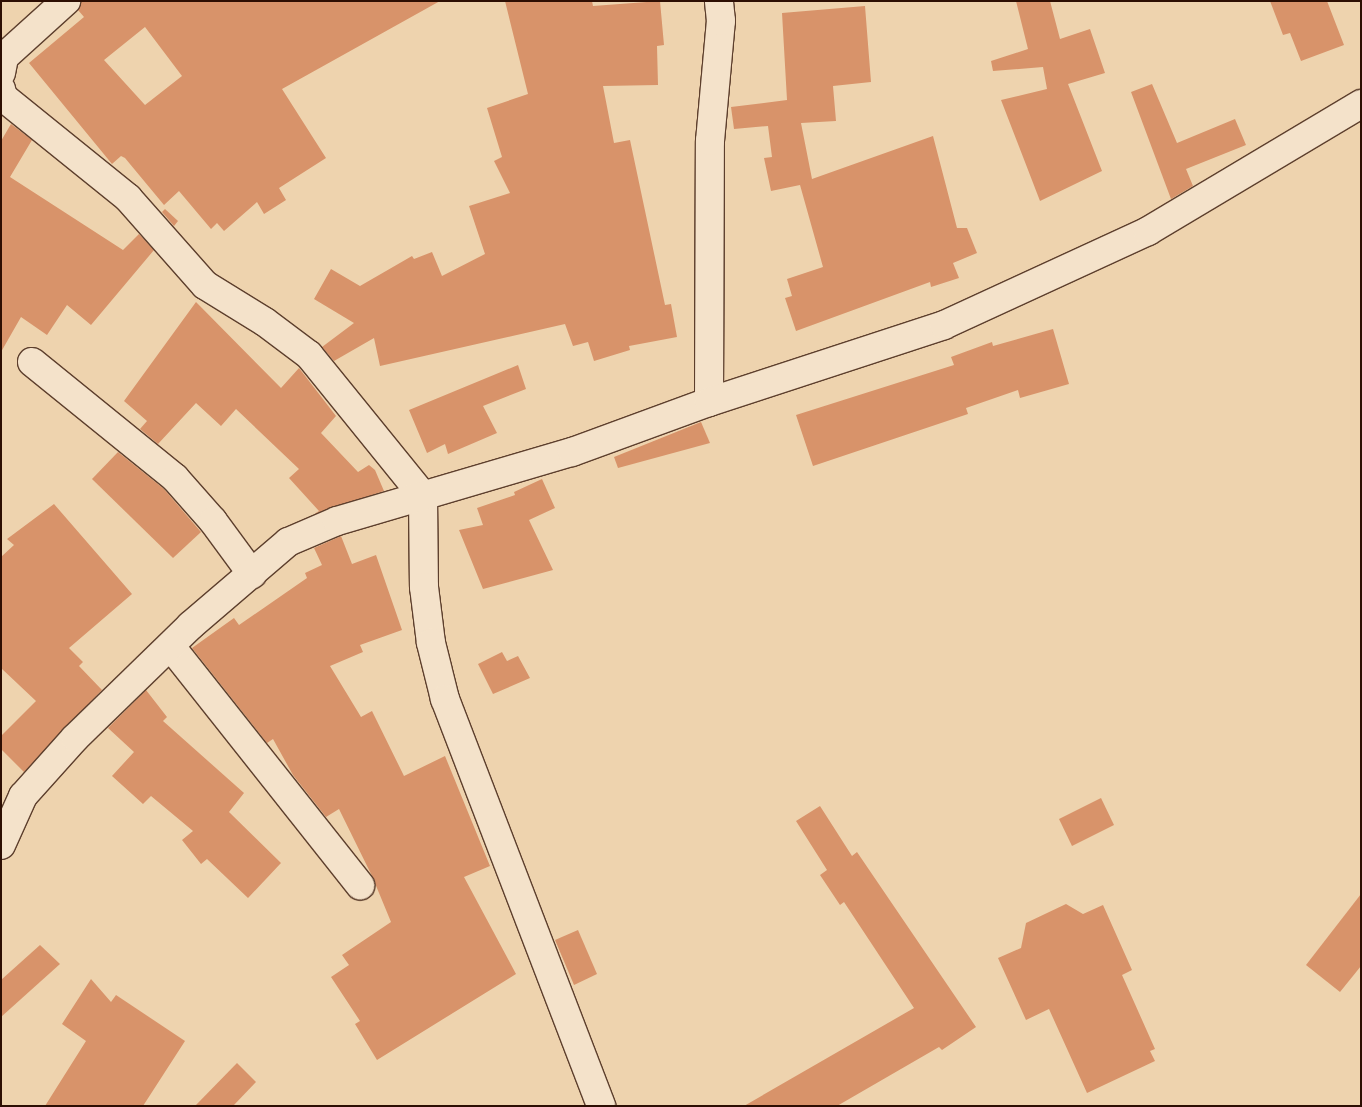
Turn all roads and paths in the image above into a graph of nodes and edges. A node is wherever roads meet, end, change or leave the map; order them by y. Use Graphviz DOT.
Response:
graph roads {
  1 [pos="66,1"];
  2 [pos="719,1"];
  3 [pos="1,73"];
  4 [pos="1,89"];
  5 [pos="1361,104"];
  6 [pos="32,362"];
  7 [pos="708,402"];
  8 [pos="424,496"];
  9 [pos="252,574"];
  10 [pos="172,648"];
  11 [pos="1,845"];
  12 [pos="360,885"];
  13 [pos="601,1106"];
  1 -- 3 [label="street"];
  2 -- 7 [label="street"];
  4 -- 8 [label="street"];
  5 -- 7 [label="street"];
  6 -- 9 [label="street"];
  7 -- 8 [label="street"];
  8 -- 9 [label="street"];
  8 -- 13 [label="street"];
  9 -- 10 [label="street"];
  10 -- 11 [label="street"];
  10 -- 12 [label="street"];
}
